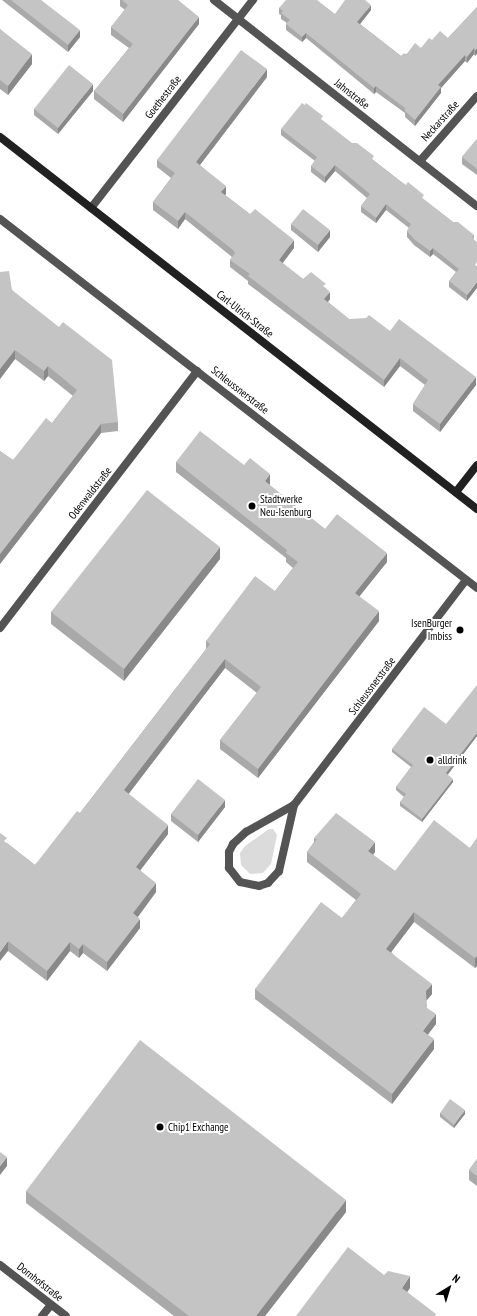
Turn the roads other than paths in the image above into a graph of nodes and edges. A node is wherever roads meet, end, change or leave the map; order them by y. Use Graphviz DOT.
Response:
graph roads {
  1 [pos="214,0"];
  2 [pos="253,0"];
  3 [pos="238,19"];
  4 [pos="477,96"];
  5 [pos="0,137"];
  6 [pos="420,161"];
  7 [pos="477,206"];
  8 [pos="91,208"];
  9 [pos="0,219"];
  10 [pos="197,371"];
  11 [pos="477,465"];
  12 [pos="456,492"];
  13 [pos="477,509"];
  14 [pos="466,580"];
  15 [pos="477,588"];
  16 [pos="0,628"];
  17 [pos="294,805"];
  18 [pos="0,1265"];
  19 [pos="51,1304"];
  20 [pos="42,1316"];
  21 [pos="66,1316"];
  1 -- 3 [label="street, Jahnstraße"];
  2 -- 3 [label="street, Goethestraße"];
  3 -- 6 [label="street, Jahnstraße"];
  3 -- 8 [label="street, Goethestraße"];
  4 -- 6 [label="street, Neckarstraße"];
  5 -- 8 [label="main road, Carl-Ulrich-Straße"];
  6 -- 7 [label="street, Jahnstraße"];
  8 -- 12 [label="main road, Carl-Ulrich-Straße"];
  9 -- 10 [label="street, Schleussnerstraße"];
  10 -- 14 [label="street, Schleussnerstraße"];
  10 -- 16 [label="street, Odenwaldstraße"];
  11 -- 12 [label="main road"];
  12 -- 13 [label="main road, Carl-Ulrich-Straße"];
  14 -- 15 [label="street, Schleussnerstraße"];
  14 -- 17 [label="street, Schleussnerstraße"];
  17 -- 17 [label="street, Schleussnerstraße"];
  18 -- 19 [label="street, Dornhofstraße"];
  19 -- 20 [label="street"];
  19 -- 21 [label="street, Dornhofstraße"];
}
